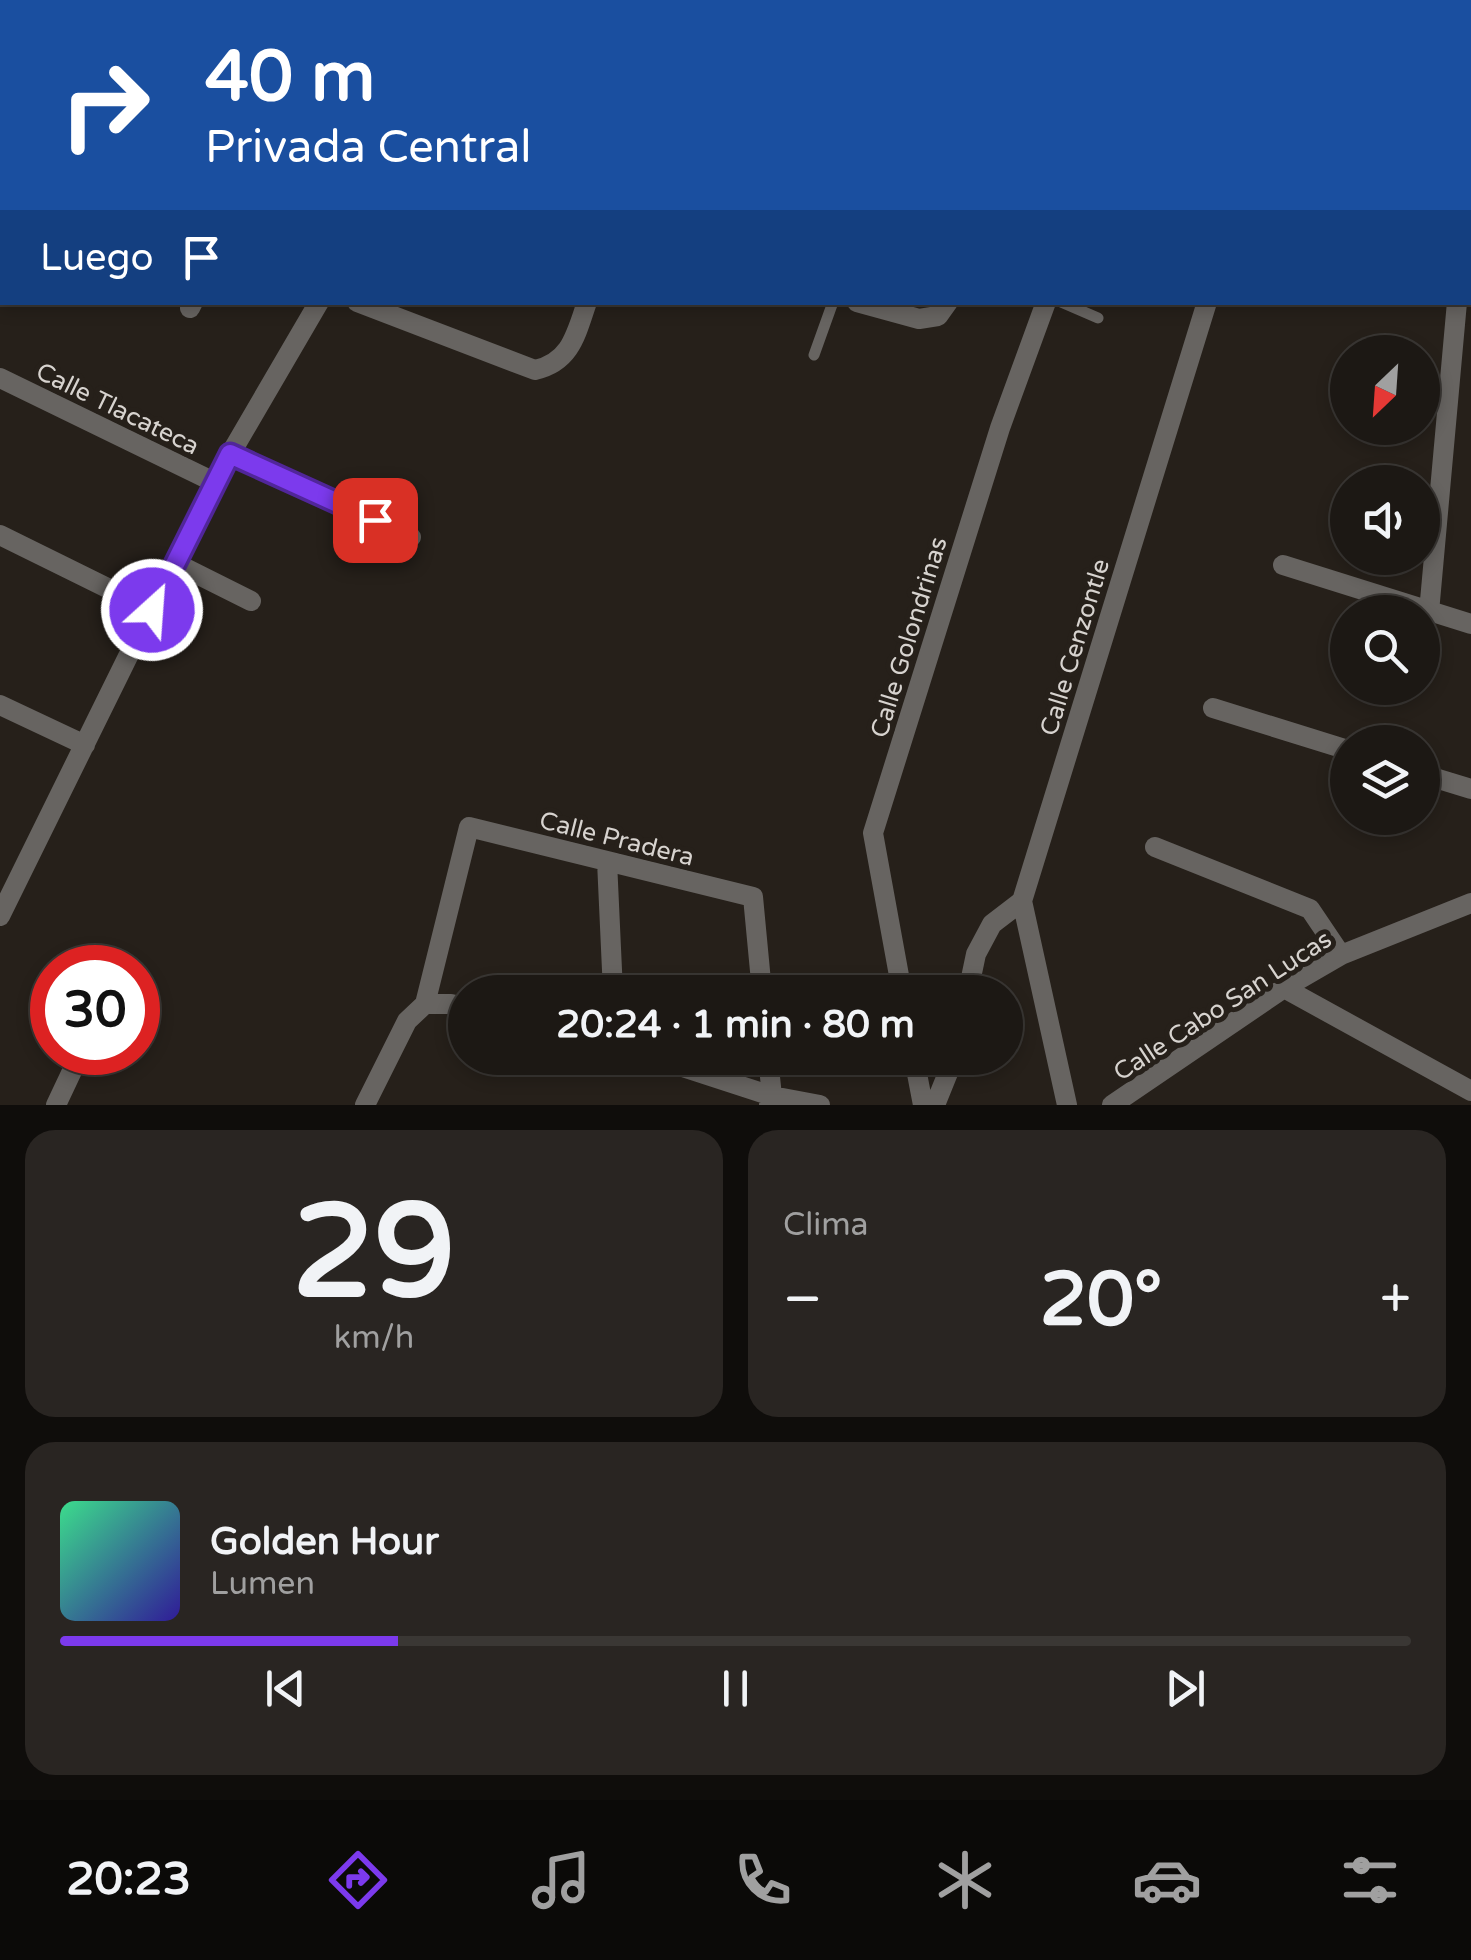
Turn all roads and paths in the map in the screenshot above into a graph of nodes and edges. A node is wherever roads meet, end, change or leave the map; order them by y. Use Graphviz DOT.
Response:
graph roads {
  1 [pos="316,305"];
  2 [pos="365,305"];
  3 [pos="586,305"];
  4 [pos="832,305"];
  5 [pos="868,305"];
  6 [pos="946,305"];
  7 [pos="1045,305"];
  8 [pos="1069,305"];
  9 [pos="1206,305"];
  10 [pos="1457,305"];
  11 [pos="1098,318"];
  12 [pos="814,355"];
  13 [pos="0,378"];
  14 [pos="230,454"];
  15 [pos="214,482"];
  16 [pos="0,535"];
  17 [pos="411,537"];
  18 [pos="175,563"];
  19 [pos="1283,565"];
  20 [pos="1376,595"];
  21 [pos="1431,595"];
  22 [pos="251,600"];
  23 [pos="152,610"];
  24 [pos="1440,615"];
  25 [pos="1471,624"];
  26 [pos="0,706"];
  27 [pos="1213,708"];
  28 [pos="1330,744"];
  29 [pos="85,745"];
  30 [pos="1440,780"];
  31 [pos="1471,789"];
  32 [pos="1154,847"];
  33 [pos="607,861"];
  34 [pos="1022,901"];
  35 [pos="1471,903"];
  36 [pos="0,916"];
  37 [pos="1342,955"];
  38 [pos="612,975"];
  39 [pos="760,975"];
  40 [pos="899,975"];
  41 [pos="972,975"];
  42 [pos="1284,988"];
  43 [pos="424,1004"];
  44 [pos="448,1004"];
  45 [pos="70,1075"];
  46 [pos="702,1075"];
  47 [pos="769,1075"];
  48 [pos="917,1075"];
  49 [pos="947,1075"];
  50 [pos="1471,1091"];
  51 [pos="770,1100"];
  52 [pos="56,1105"];
  53 [pos="365,1105"];
  54 [pos="820,1105"];
  55 [pos="923,1105"];
  56 [pos="934,1105"];
  57 [pos="1066,1105"];
  58 [pos="1112,1105"];
  1 -- 14 [label="street"];
  2 -- 3 [label="street"];
  4 -- 12 [label="lane"];
  5 -- 6 [label="street"];
  7 -- 40 [label="street, Calle Golondrinas"];
  8 -- 11 [label="lane"];
  9 -- 34 [label="street, Calle Cenzontle"];
  10 -- 21 [label="street"];
  13 -- 15 [label="street, Calle Tlacateca"];
  14 -- 15 [label="street"];
  14 -- 17 [label="street"];
  15 -- 18 [label="street"];
  16 -- 23 [label="street"];
  18 -- 22 [label="street"];
  18 -- 23 [label="street"];
  19 -- 20 [label="street"];
  23 -- 29 [label="street"];
  24 -- 25 [label="street"];
  26 -- 29 [label="street"];
  27 -- 28 [label="street"];
  29 -- 36 [label="street"];
  30 -- 31 [label="street"];
  32 -- 37 [label="street"];
  33 -- 38 [label="street"];
  33 -- 39 [label="street, Calle Pradera"];
  33 -- 43 [label="street, Calle Pradera"];
  34 -- 41 [label="street, Calle Cenzontle"];
  34 -- 57 [label="street"];
  35 -- 37 [label="street, Calle Cabo San Lucas"];
  37 -- 42 [label="street, Calle Cabo San Lucas"];
  42 -- 50 [label="street"];
  42 -- 58 [label="street, Calle Cabo San Lucas"];
  43 -- 44 [label="street"];
  43 -- 53 [label="street"];
  45 -- 52 [label="street"];
  46 -- 51 [label="street"];
  47 -- 51 [label="street"];
  48 -- 55 [label="street"];
  49 -- 56 [label="street"];
  51 -- 54 [label="street"];
}
